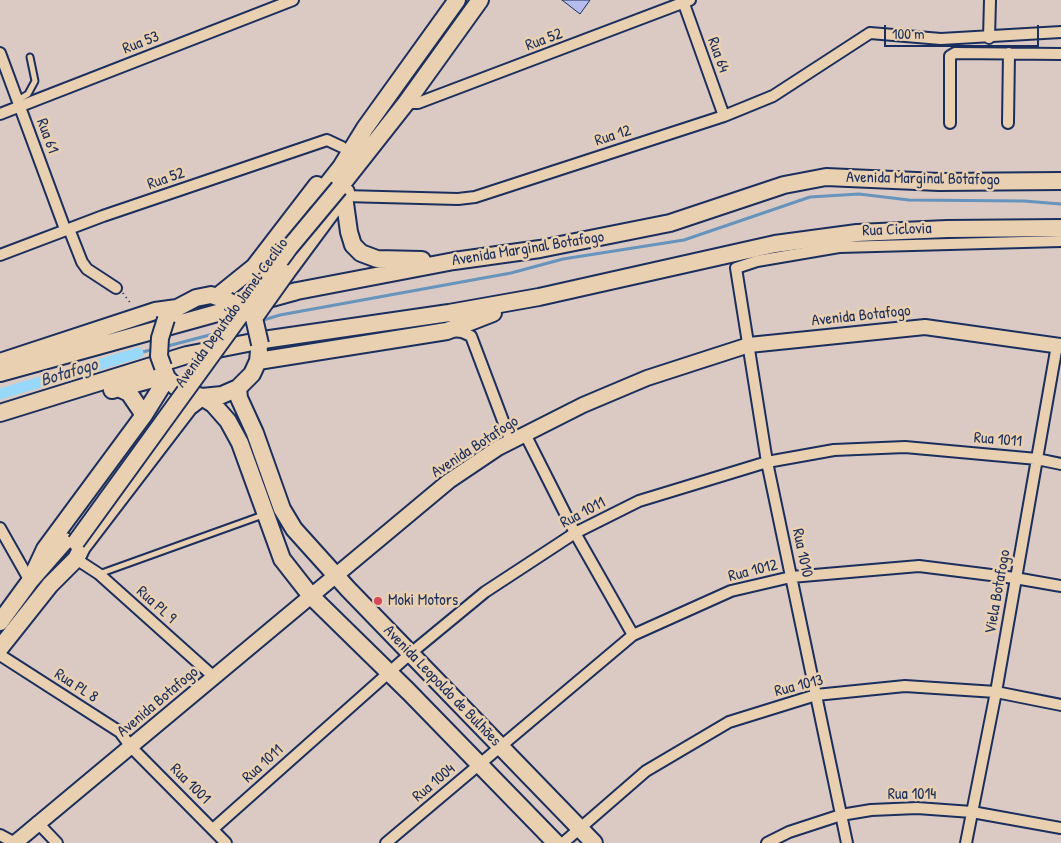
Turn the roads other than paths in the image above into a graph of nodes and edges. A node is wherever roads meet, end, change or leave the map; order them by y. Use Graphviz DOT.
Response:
graph roads {
  1 [pos="294,0"];
  2 [pos="457,0"];
  3 [pos="480,0"];
  4 [pos="990,0"];
  5 [pos="687,2"];
  6 [pos="1061,32"];
  7 [pos="989,38"];
  8 [pos="0,53"];
  9 [pos="1009,53"];
  10 [pos="1061,54"];
  11 [pos="30,57"];
  12 [pos="19,103"];
  13 [pos="406,103"];
  14 [pos="0,114"];
  15 [pos="724,116"];
  16 [pos="950,123"];
  17 [pos="1008,123"];
  18 [pos="365,128"];
  19 [pos="342,147"];
  20 [pos="1061,181"];
  21 [pos="342,192"];
  22 [pos="1061,228"];
  23 [pos="67,229"];
  24 [pos="1061,241"];
  25 [pos="0,255"];
  26 [pos="454,261"];
  27 [pos="736,268"];
  28 [pos="116,288"];
  29 [pos="539,297"];
  30 [pos="223,298"];
  31 [pos="171,313"];
  32 [pos="254,318"];
  33 [pos="447,331"];
  34 [pos="749,345"];
  35 [pos="1059,345"];
  36 [pos="258,360"];
  37 [pos="0,362"];
  38 [pos="0,373"];
  39 [pos="165,373"];
  40 [pos="118,388"];
  41 [pos="238,388"];
  42 [pos="202,397"];
  43 [pos="0,414"];
  44 [pos="144,415"];
  45 [pos="0,425"];
  46 [pos="525,434"];
  47 [pos="511,442"];
  48 [pos="1038,459"];
  49 [pos="767,462"];
  50 [pos="1061,464"];
  51 [pos="266,514"];
  52 [pos="0,528"];
  53 [pos="574,533"];
  54 [pos="70,541"];
  55 [pos="76,559"];
  56 [pos="99,574"];
  57 [pos="335,575"];
  58 [pos="791,577"];
  59 [pos="1015,578"];
  60 [pos="30,581"];
  61 [pos="50,584"];
  62 [pos="1061,586"];
  63 [pos="311,596"];
  64 [pos="0,622"];
  65 [pos="633,635"];
  66 [pos="0,648"];
  67 [pos="411,653"];
  68 [pos="0,655"];
  69 [pos="389,672"];
  70 [pos="214,678"];
  71 [pos="996,692"];
  72 [pos="816,694"];
  73 [pos="1061,705"];
  74 [pos="131,747"];
  75 [pos="501,747"];
  76 [pos="479,764"];
  77 [pos="972,812"];
  78 [pos="841,815"];
  79 [pos="37,822"];
  80 [pos="579,828"];
  81 [pos="1061,828"];
  82 [pos="213,829"];
  83 [pos="0,836"];
  84 [pos="15,843"];
  85 [pos="57,843"];
  86 [pos="226,843"];
  87 [pos="386,843"];
  88 [pos="556,843"];
  89 [pos="563,843"];
  90 [pos="594,843"];
  91 [pos="767,843"];
  92 [pos="847,843"];
  93 [pos="966,843"];
  1 -- 12 [label="street, Rua 53"];
  2 -- 18 [label="main road, Avenida Deputado Jamel Cecílio"];
  3 -- 13 [label="main road, Avenida Deputado Jamel Cecílio"];
  4 -- 7 [label="street"];
  5 -- 13 [label="street, Rua 52"];
  5 -- 15 [label="street, Rua 64"];
  6 -- 7 [label="street"];
  7 -- 15 [label="street, Rua 12"];
  8 -- 12 [label="street, Rua 61"];
  9 -- 10 [label="street"];
  9 -- 16 [label="street"];
  9 -- 17 [label="street"];
  11 -- 12 [label="lane"];
  12 -- 14 [label="street, Rua 53"];
  12 -- 23 [label="street, Rua 61"];
  13 -- 21 [label="main road, Avenida Deputado Jamel Cecílio"];
  15 -- 21 [label="street, Rua 12"];
  18 -- 19 [label="main road"];
  18 -- 54 [label="main road, Avenida Deputado Jamel Cecílio"];
  19 -- 23 [label="street, Rua 52"];
  19 -- 30 [label="main road"];
  20 -- 26 [label="main road, Avenida Marginal Botafogo"];
  21 -- 26 [label="main road"];
  21 -- 32 [label="main road, bridge"];
  21 -- 54 [label="main road, Avenida Deputado Jamel Cecílio, bridge"];
  22 -- 29 [label="main road"];
  23 -- 25 [label="street, Rua 52"];
  23 -- 28 [label="street, Rua 61"];
  24 -- 27 [label="street, Rua Ciclovia"];
  26 -- 38 [label="main road, Avenida Marginal Botafogo"];
  27 -- 34 [label="street, Rua 1010"];
  29 -- 33 [label="main road"];
  29 -- 43 [label="main road"];
  30 -- 31 [label="main road"];
  30 -- 32 [label="main road, bridge"];
  31 -- 37 [label="main road"];
  31 -- 39 [label="main road, bridge"];
  32 -- 36 [label="main road, bridge"];
  33 -- 36 [label="main road"];
  33 -- 47 [label="street"];
  34 -- 35 [label="street, Avenida Botafogo"];
  34 -- 46 [label="street, Avenida Botafogo"];
  34 -- 49 [label="street, Rua 1010"];
  35 -- 48 [label="street, Viela Botafogo"];
  36 -- 41 [label="main road"];
  39 -- 40 [label="main road"];
  39 -- 42 [label="main road"];
  39 -- 44 [label="main road"];
  40 -- 44 [label="main road"];
  40 -- 45 [label="main road"];
  41 -- 42 [label="main road"];
  41 -- 57 [label="main road, Avenida Leopoldo de Bulhões"];
  42 -- 51 [label="main road, Avenida Leopoldo de Bulhões"];
  42 -- 55 [label="main road, Avenida Deputado Jamel Cecílio"];
  44 -- 60 [label="main road"];
  46 -- 47 [label="street, Avenida Botafogo"];
  46 -- 53 [label="street"];
  47 -- 57 [label="street, Avenida Botafogo"];
  48 -- 49 [label="street, Rua 1011"];
  48 -- 50 [label="street, Rua 1011"];
  48 -- 59 [label="street, Viela Botafogo"];
  49 -- 53 [label="street, Rua 1011"];
  49 -- 58 [label="street, Rua 1010"];
  51 -- 56 [label="lane"];
  51 -- 63 [label="main road, Avenida Leopoldo de Bulhões"];
  52 -- 60 [label="street"];
  53 -- 65 [label="street"];
  53 -- 67 [label="street, Rua 1011"];
  54 -- 60 [label="main road, Avenida Deputado Jamel Cecílio"];
  54 -- 61 [label="main road, Avenida Deputado Jamel Cecílio"];
  55 -- 56 [label="street, Rua PL 9"];
  55 -- 61 [label="main road, Avenida Deputado Jamel Cecílio"];
  56 -- 70 [label="street, Rua PL 9"];
  57 -- 63 [label="street, Avenida Botafogo"];
  57 -- 67 [label="main road, Avenida Leopoldo de Bulhões"];
  58 -- 59 [label="street, Rua 1012"];
  58 -- 65 [label="street, Rua 1012"];
  58 -- 72 [label="street, Rua 1010"];
  59 -- 62 [label="street, Rua 1012"];
  59 -- 71 [label="street, Viela Botafogo"];
  60 -- 64 [label="main road, Avenida Deputado Jamel Cecílio"];
  61 -- 66 [label="main road, Avenida Deputado Jamel Cecílio"];
  63 -- 69 [label="main road, Avenida Leopoldo de Bulhões"];
  63 -- 70 [label="street, Avenida Botafogo"];
  65 -- 75 [label="street, Rua 1012"];
  67 -- 69 [label="street, Rua 1011"];
  67 -- 75 [label="main road, Avenida Leopoldo de Bulhões"];
  68 -- 74 [label="street, Rua PL 8"];
  69 -- 76 [label="main road, Avenida Leopoldo de Bulhões"];
  69 -- 82 [label="street, Rua 1011"];
  70 -- 74 [label="street, Avenida Botafogo"];
  71 -- 72 [label="street, Rua 1013"];
  71 -- 73 [label="street, Rua 1013"];
  71 -- 77 [label="street, Viela Botafogo"];
  72 -- 78 [label="street, Rua 1010"];
  72 -- 80 [label="street, Rua 1013"];
  74 -- 79 [label="street, Avenida Botafogo"];
  74 -- 82 [label="street, Rua 1001"];
  75 -- 76 [label="street, Rua 1004"];
  75 -- 80 [label="main road, Avenida Leopoldo de Bulhões"];
  76 -- 87 [label="street, Rua 1004"];
  76 -- 88 [label="main road, Avenida Leopoldo de Bulhões"];
  77 -- 78 [label="street, Rua 1014"];
  77 -- 81 [label="street, Rua 1014"];
  77 -- 93 [label="street, Viela Botafogo"];
  78 -- 91 [label="street, Rua 1014"];
  78 -- 92 [label="street, Rua 1010"];
  79 -- 84 [label="street, Avenida Botafogo"];
  79 -- 85 [label="street"];
  80 -- 89 [label="street, Rua 1013"];
  80 -- 90 [label="main road, Avenida Leopoldo de Bulhões"];
  82 -- 86 [label="street, Rua 1001"];
  83 -- 84 [label="street"];
}
